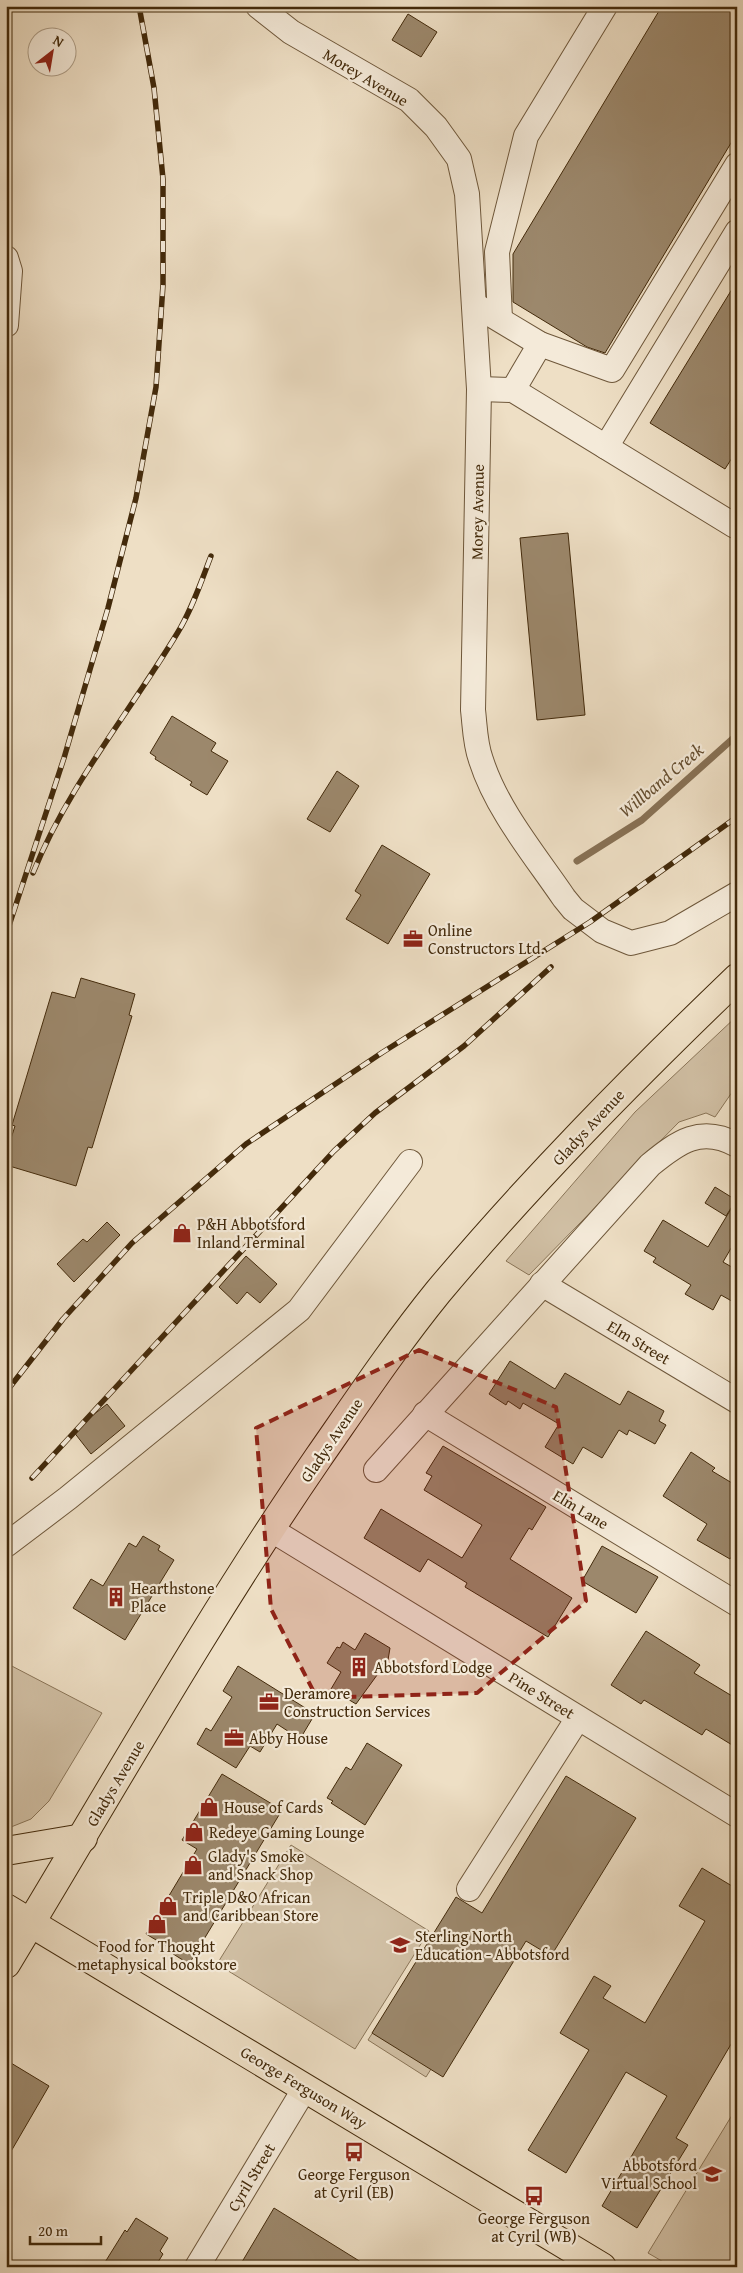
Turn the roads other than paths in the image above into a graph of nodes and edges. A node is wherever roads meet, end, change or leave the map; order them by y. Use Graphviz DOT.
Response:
graph roads {
  1 [pos="258,6"];
  2 [pos="605,6"];
  3 [pos="737,165"];
  4 [pos="737,232"];
  5 [pos="6,258"];
  6 [pos="475,305"];
  7 [pos="500,320"];
  8 [pos="6,325"];
  9 [pos="540,344"];
  10 [pos="479,389"];
  11 [pos="512,390"];
  12 [pos="606,447"];
  13 [pos="737,524"];
  14 [pos="737,894"];
  15 [pos="737,978"];
  16 [pos="736,1145"];
  17 [pos="410,1162"];
  18 [pos="542,1284"];
  19 [pos="737,1400"];
  20 [pos="426,1414"];
  21 [pos="376,1470"];
  22 [pos="270,1529"];
  23 [pos="6,1545"];
  24 [pos="737,1604"];
  25 [pos="578,1718"];
  26 [pos="737,1814"];
  27 [pos="83,1838"];
  28 [pos="6,1852"];
  29 [pos="469,1889"];
  30 [pos="6,1908"];
  31 [pos="31,1923"];
  32 [pos="6,1964"];
  33 [pos="305,2088"];
  34 [pos="197,2267"];
  35 [pos="602,2267"];
  1 -- 6 [label="street, Morey Avenue"];
  2 -- 7 [label="street"];
  3 -- 9 [label="street"];
  4 -- 12 [label="street"];
  5 -- 8 [label="street"];
  6 -- 7 [label="street"];
  6 -- 10 [label="street, Morey Avenue"];
  7 -- 9 [label="street"];
  9 -- 11 [label="street"];
  10 -- 11 [label="street"];
  10 -- 14 [label="street, Morey Avenue"];
  11 -- 12 [label="street"];
  12 -- 13 [label="street"];
  15 -- 22 [label="main road, Gladys Avenue"];
  16 -- 18 [label="street"];
  17 -- 23 [label="street"];
  18 -- 19 [label="street, Elm Street"];
  18 -- 20 [label="street"];
  20 -- 21 [label="street"];
  20 -- 24 [label="street, Elm Lane"];
  22 -- 25 [label="street, Pine Street"];
  22 -- 27 [label="main road, Gladys Avenue"];
  25 -- 26 [label="street, Pine Street"];
  25 -- 29 [label="street"];
  27 -- 28 [label="main road"];
  27 -- 31 [label="main road, Gladys Avenue"];
  30 -- 31 [label="main road, George Ferguson Way"];
  31 -- 32 [label="main road, Gladys Avenue"];
  31 -- 33 [label="main road, George Ferguson Way"];
  33 -- 34 [label="street, Cyril Street"];
  33 -- 35 [label="main road, George Ferguson Way"];
}
